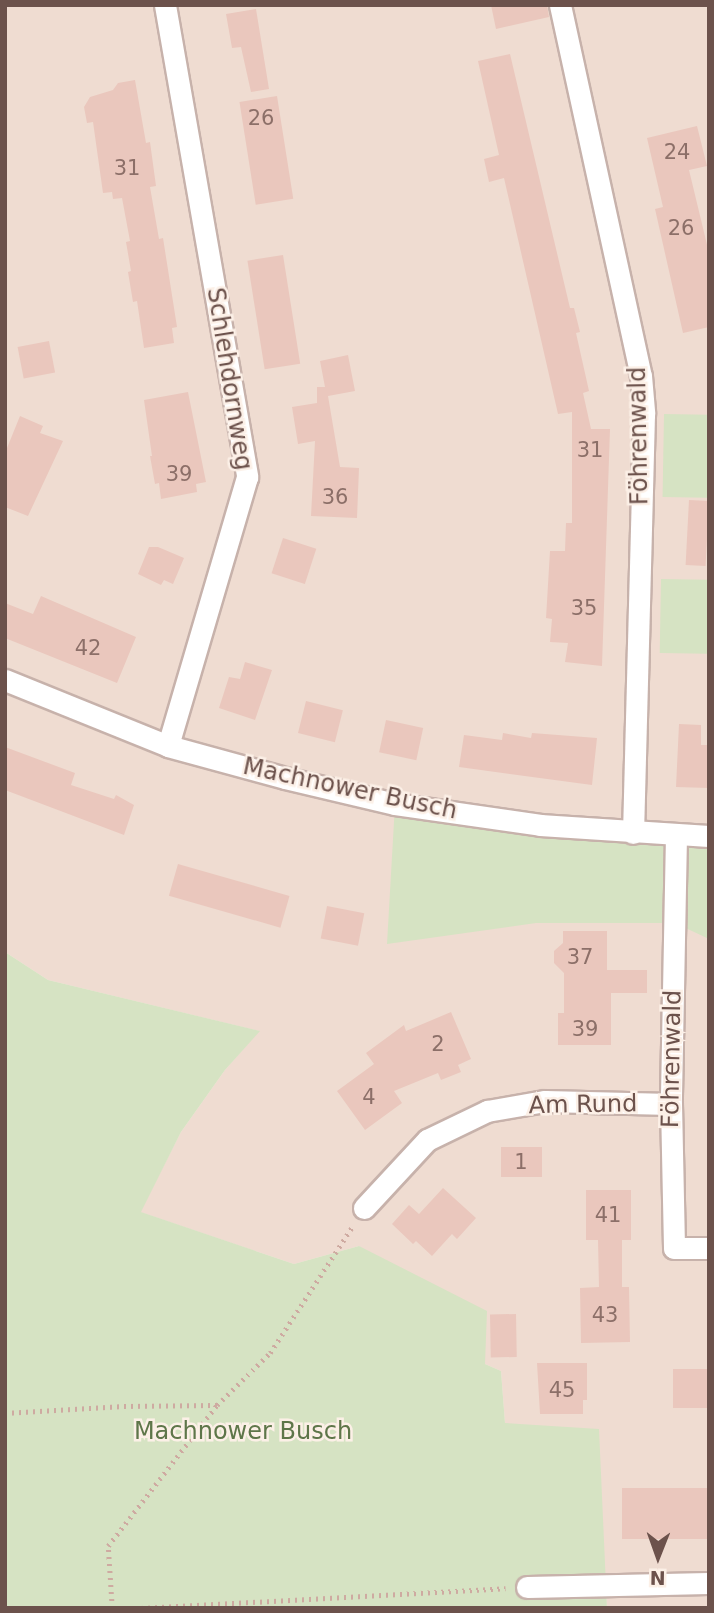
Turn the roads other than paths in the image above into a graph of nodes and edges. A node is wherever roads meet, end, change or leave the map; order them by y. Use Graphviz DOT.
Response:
graph roads {
  1 [pos="165,5"];
  2 [pos="560,5"];
  3 [pos="5,680"];
  4 [pos="168,746"];
  5 [pos="633,833"];
  6 [pos="676,835"];
  7 [pos="709,836"];
  8 [pos="670,1104"];
  9 [pos="364,1208"];
  10 [pos="709,1248"];
  11 [pos="709,1583"];
  12 [pos="527,1587"];
  1 -- 4 [label="street, Schlehdornweg"];
  2 -- 5 [label="street, Föhrenwald"];
  3 -- 4 [label="street, Machnower Busch"];
  4 -- 5 [label="street, Machnower Busch"];
  5 -- 6 [label="street, Machnower Busch"];
  6 -- 7 [label="street, Machnower Busch"];
  6 -- 8 [label="street, Föhrenwald"];
  8 -- 9 [label="street, Am Rund"];
  8 -- 10 [label="street, Föhrenwald"];
  11 -- 12 [label="street"];
}
